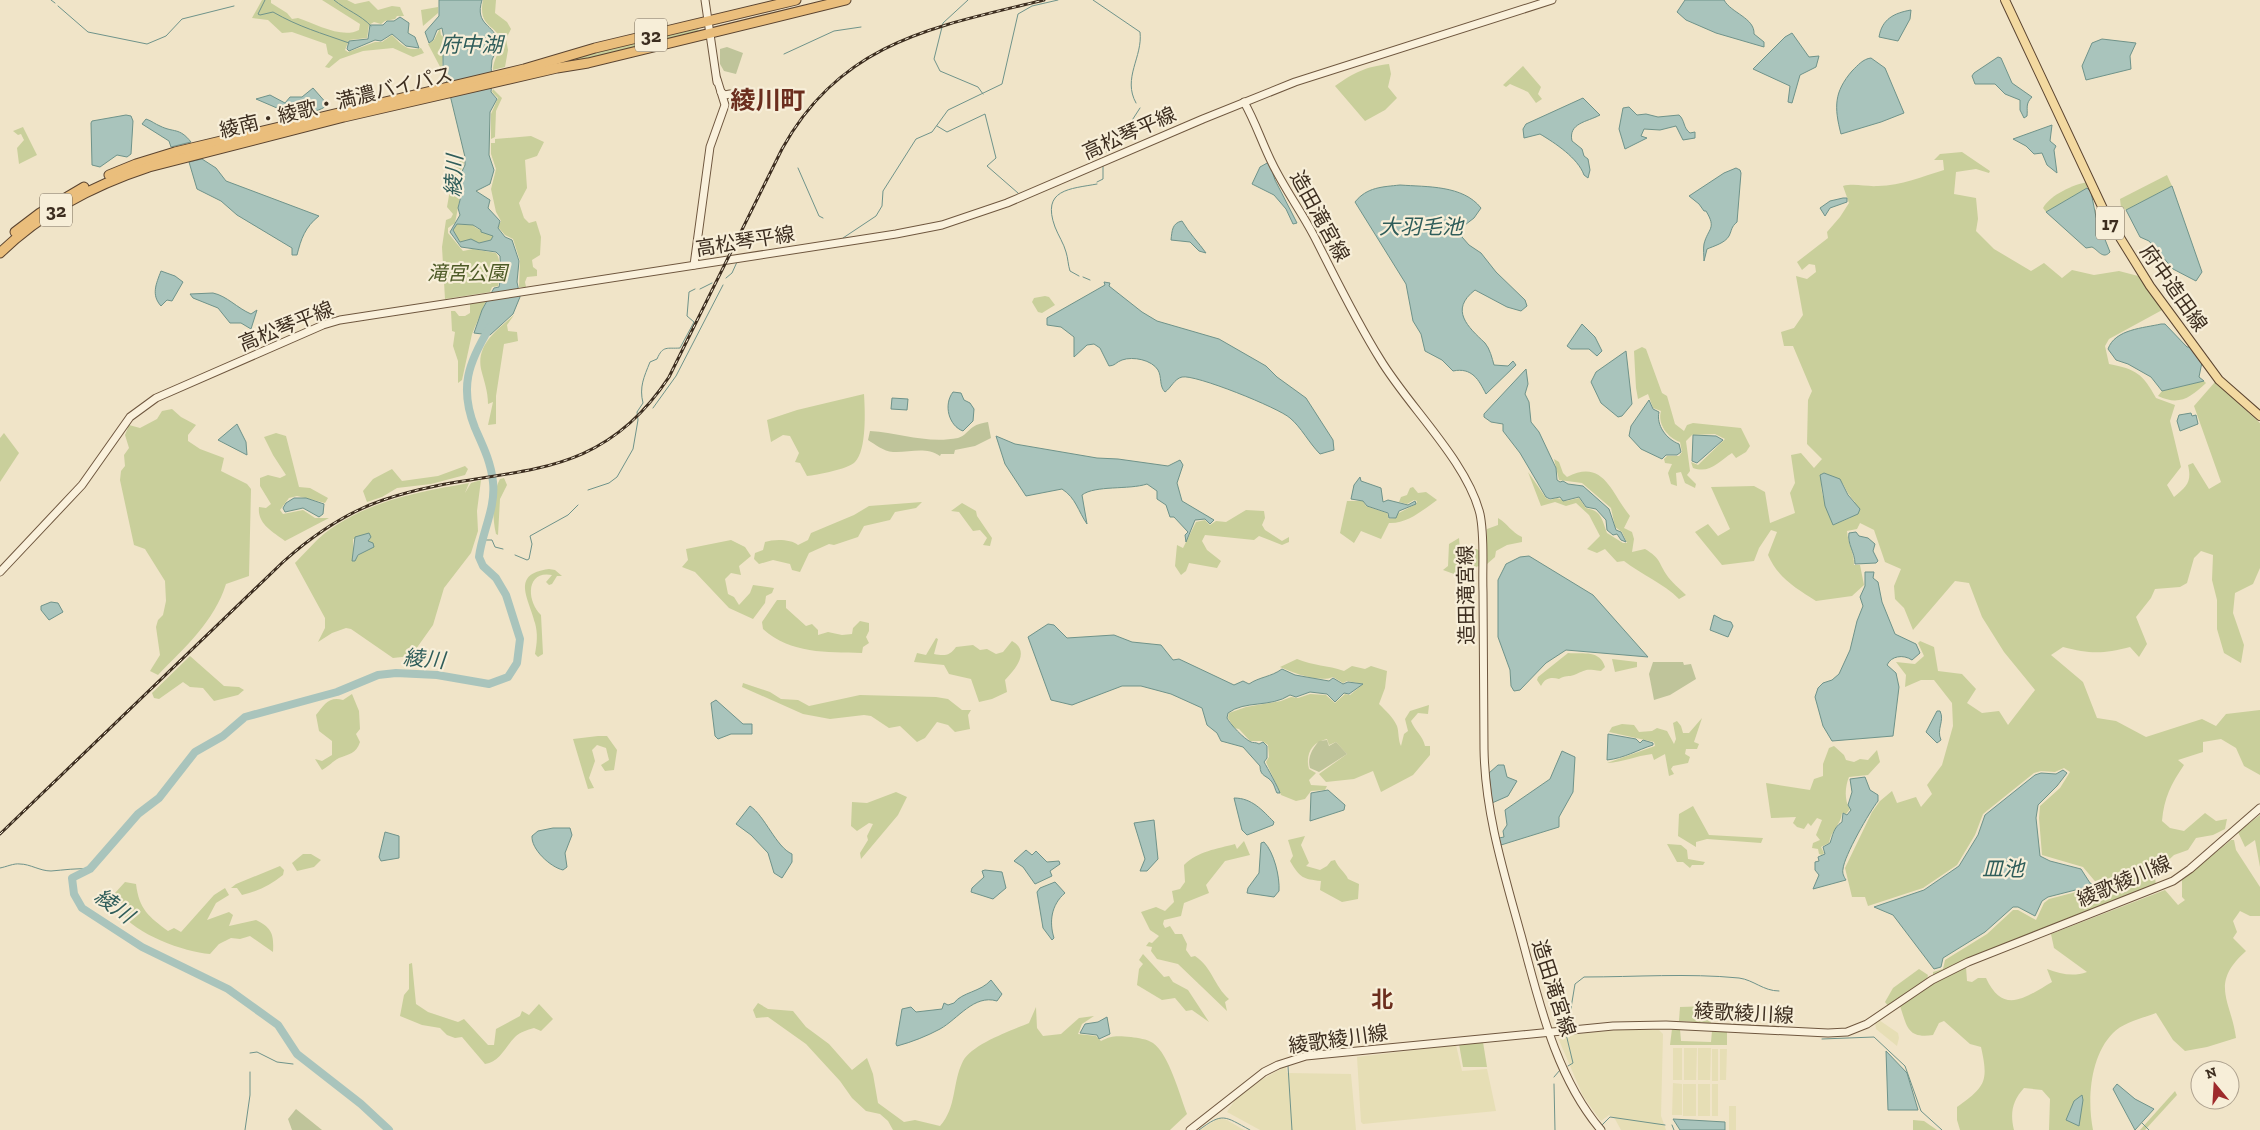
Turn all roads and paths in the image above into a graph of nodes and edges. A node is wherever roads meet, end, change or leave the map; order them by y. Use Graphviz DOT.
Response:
graph roads {
  1 [pos="705,0"];
  2 [pos="796,0"];
  3 [pos="846,0"];
  4 [pos="1552,0"];
  5 [pos="2005,0"];
  6 [pos="708,21"];
  7 [pos="710,33"];
  8 [pos="507,76"];
  9 [pos="717,79"];
  10 [pos="438,92"];
  11 [pos="721,92"];
  12 [pos="730,94"];
  13 [pos="1244,102"];
  14 [pos="721,114"];
  15 [pos="0,245"];
  16 [pos="0,253"];
  17 [pos="694,265"];
  18 [pos="2260,416"];
  19 [pos="0,572"];
  20 [pos="2260,808"];
  21 [pos="1550,1031"];
  22 [pos="1190,1130"];
  23 [pos="1600,1130"];
  1 -- 6 [label="main road"];
  2 -- 6 [label="highway, 綾南・綾歌・満濃バイパス / 32"];
  3 -- 7 [label="highway, 綾南・綾歌・満濃バイパス / 32"];
  4 -- 13 [label="main road, 高松琴平線"];
  5 -- 18 [label="main road, 府中造田線 / 17"];
  6 -- 7 [label="main road"];
  6 -- 8 [label="highway, 綾南・綾歌・満濃バイパス / 32"];
  7 -- 8 [label="highway, 綾南・綾歌・満濃バイパス / 32"];
  7 -- 9 [label="main road"];
  8 -- 10 [label="highway, 綾南・綾歌・満濃バイパス / 32"];
  9 -- 11 [label="main road"];
  9 -- 14 [label="main road"];
  10 -- 15 [label="highway, 綾南・綾歌・満濃バイパス / 32"];
  10 -- 16 [label="highway, 綾南・綾歌・満濃バイパス / 32"];
  11 -- 12 [label="main road"];
  11 -- 14 [label="main road"];
  13 -- 17 [label="main road, 高松琴平線"];
  13 -- 21 [label="main road, 造田滝宮線"];
  14 -- 17 [label="main road"];
  17 -- 19 [label="main road, 高松琴平線"];
  20 -- 21 [label="main road, 綾歌綾川線"];
  21 -- 22 [label="main road, 綾歌綾川線"];
  21 -- 23 [label="main road, 造田滝宮線"];
}
